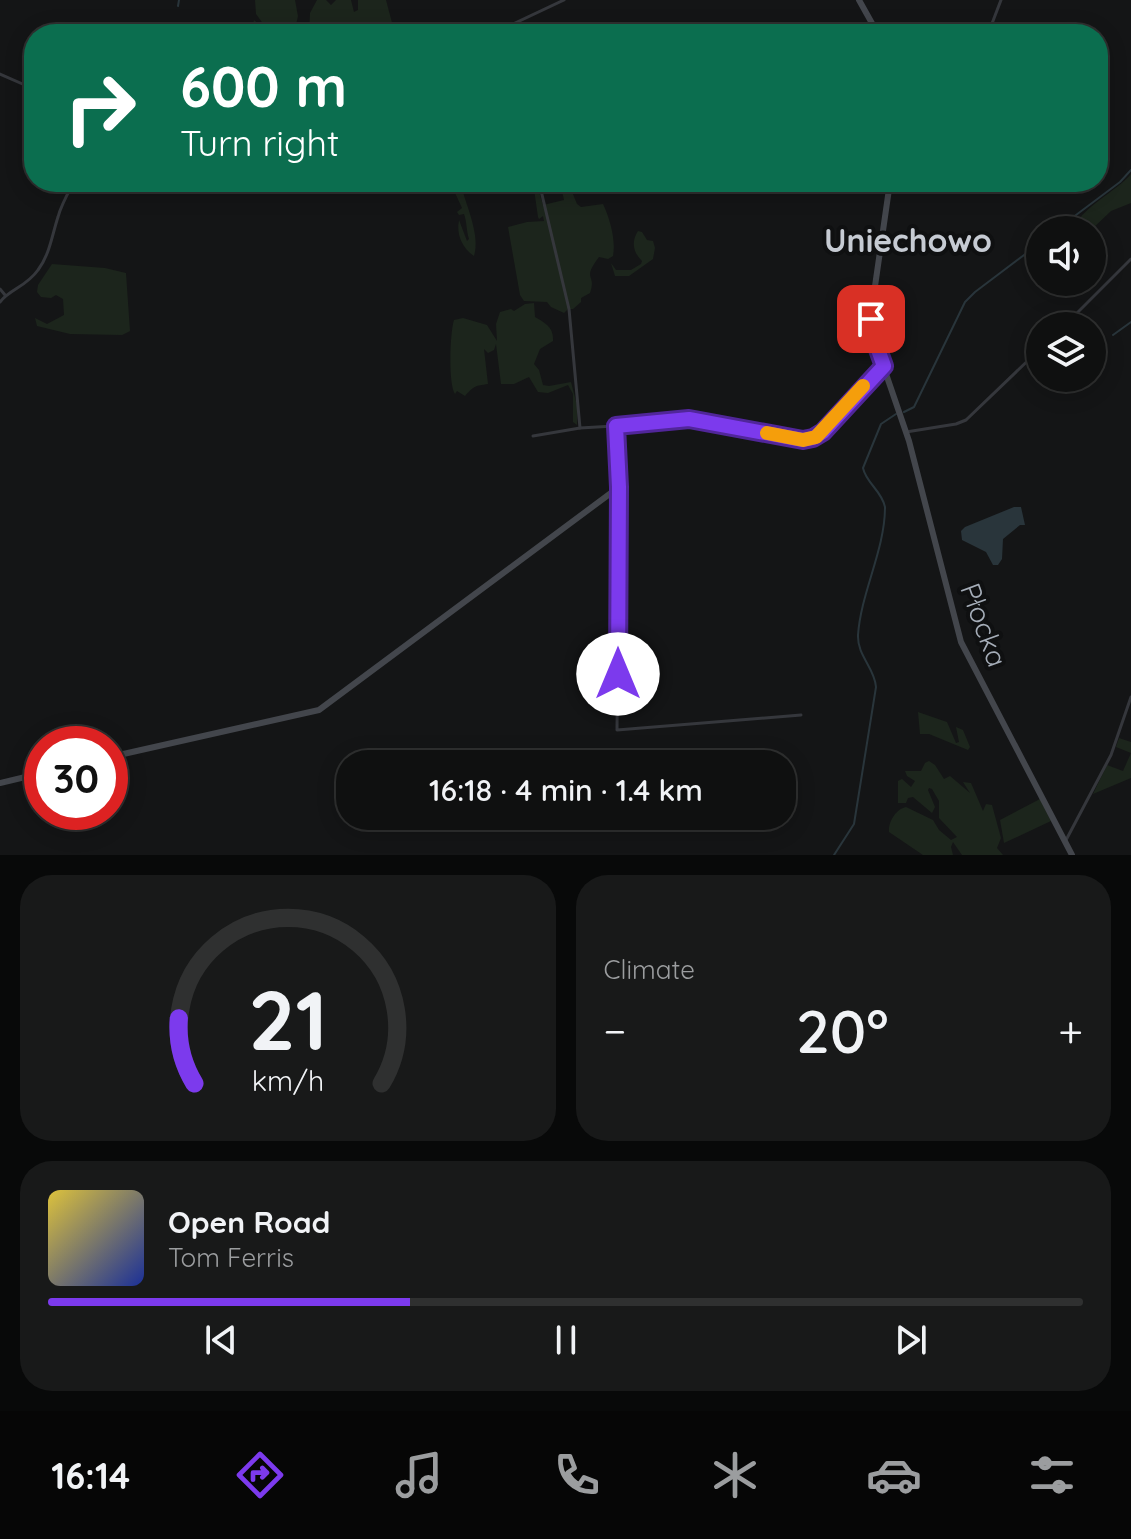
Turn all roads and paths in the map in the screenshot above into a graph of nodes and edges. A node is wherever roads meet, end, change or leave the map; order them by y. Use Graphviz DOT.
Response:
graph roads {
  1 [pos="564,0"];
  2 [pos="859,0"];
  3 [pos="1001,0"];
  4 [pos="512,24"];
  5 [pos="872,24"];
  6 [pos="992,24"];
  7 [pos="0,74"];
  8 [pos="24,85"];
  9 [pos="69,192"];
  10 [pos="541,192"];
  11 [pos="889,192"];
  12 [pos="1131,259"];
  13 [pos="0,289"];
  14 [pos="5,295"];
  15 [pos="0,302"];
  16 [pos="1078,312"];
  17 [pos="1026,362"];
  18 [pos="884,366"];
  19 [pos="616,426"];
  20 [pos="580,428"];
  21 [pos="906,432"];
  22 [pos="533,436"];
  23 [pos="619,487"];
  24 [pos="1131,697"];
  25 [pos="801,715"];
  26 [pos="128,753"];
  27 [pos="24,777"];
  28 [pos="0,783"];
  29 [pos="1065,842"];
  30 [pos="1072,855"];
  1 -- 4 [label="street"];
  2 -- 5 [label="street"];
  3 -- 6 [label="street"];
  7 -- 8 [label="street"];
  9 -- 14 [label="street"];
  10 -- 20 [label="street"];
  11 -- 18 [label="street, Płocka"];
  12 -- 16 [label="street"];
  13 -- 14 [label="street"];
  14 -- 15 [label="street"];
  17 -- 21 [label="street"];
  18 -- 19 [label="street"];
  18 -- 21 [label="street, Płocka"];
  19 -- 20 [label="street"];
  19 -- 23 [label="street"];
  20 -- 22 [label="street"];
  21 -- 29 [label="street, Płocka"];
  23 -- 25 [label="street"];
  23 -- 26 [label="street"];
  24 -- 29 [label="street"];
  27 -- 28 [label="street"];
  29 -- 30 [label="street, Płocka"];
}
